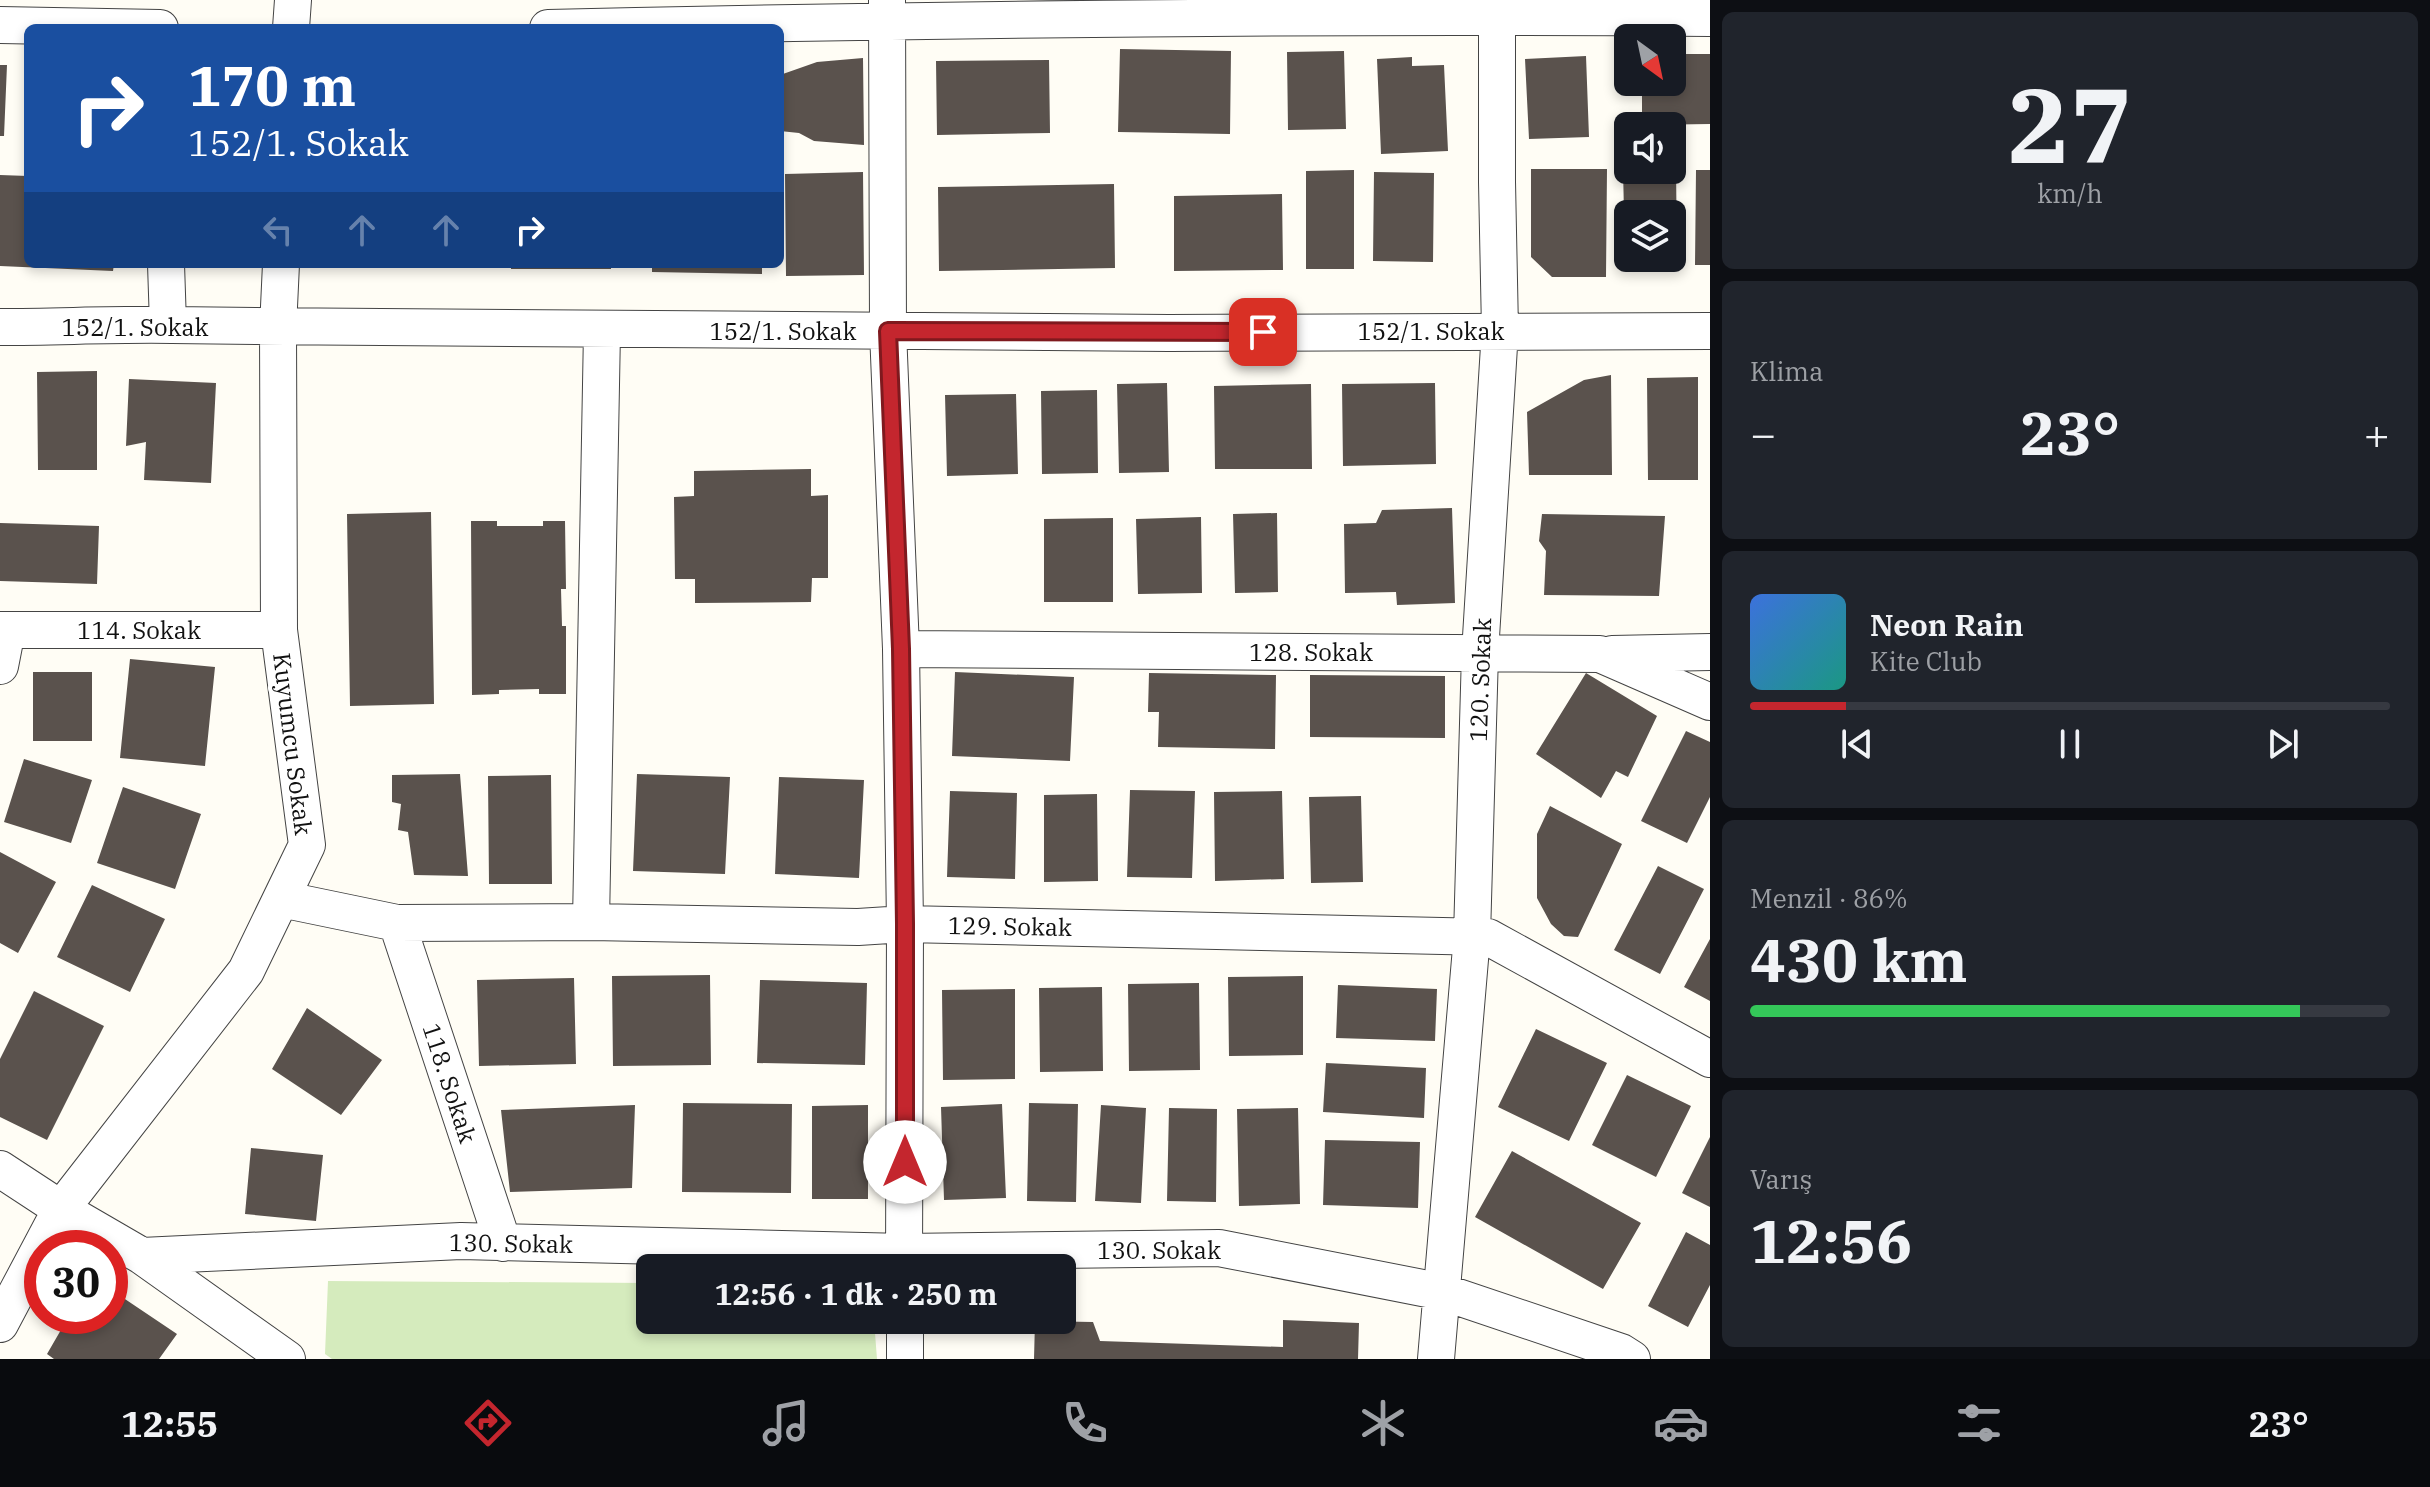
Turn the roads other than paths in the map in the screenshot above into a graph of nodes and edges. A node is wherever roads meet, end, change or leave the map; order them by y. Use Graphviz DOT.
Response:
graph roads {
  1 [pos="293,0"];
  2 [pos="1497,8"];
  3 [pos="886,10"];
  4 [pos="1710,18"];
  5 [pos="291,24"];
  6 [pos="623,24"];
  7 [pos="0,25"];
  8 [pos="24,25"];
  9 [pos="166,268"];
  10 [pos="281,268"];
  11 [pos="168,324"];
  12 [pos="0,327"];
  13 [pos="278,328"];
  14 [pos="1500,330"];
  15 [pos="602,331"];
  16 [pos="888,331"];
  17 [pos="1710,331"];
  18 [pos="4,630"];
  19 [pos="279,630"];
  20 [pos="901,649"];
  21 [pos="1710,652"];
  22 [pos="1480,653"];
  23 [pos="1600,654"];
  24 [pos="0,666"];
  25 [pos="1710,702"];
  26 [pos="281,899"];
  27 [pos="591,922"];
  28 [pos="397,923"];
  29 [pos="905,924"];
  30 [pos="1472,936"];
  31 [pos="1710,1059"];
  32 [pos="0,1169"];
  33 [pos="61,1209"];
  34 [pos="503,1243"];
  35 [pos="762,1254"];
  36 [pos="904,1254"];
  37 [pos="1062,1254"];
  38 [pos="142,1256"];
  39 [pos="1443,1292"];
  40 [pos="0,1324"];
  41 [pos="905,1334"];
  42 [pos="287,1359"];
  43 [pos="905,1359"];
  44 [pos="1436,1359"];
  45 [pos="1632,1359"];
  1 -- 5 [label="street"];
  2 -- 3 [label="street"];
  2 -- 4 [label="street"];
  2 -- 14 [label="street, 120. Sokak"];
  3 -- 6 [label="street"];
  3 -- 16 [label="street"];
  7 -- 8 [label="street"];
  9 -- 11 [label="street"];
  10 -- 13 [label="street, Kuyumcu Sokak"];
  11 -- 12 [label="street, 152/1. Sokak"];
  11 -- 13 [label="street, 152/1. Sokak"];
  13 -- 15 [label="street, 152/1. Sokak"];
  13 -- 19 [label="street, Kuyumcu Sokak"];
  14 -- 16 [label="street, 152/1. Sokak"];
  14 -- 17 [label="street, 152/1. Sokak"];
  14 -- 22 [label="street, 120. Sokak"];
  15 -- 16 [label="street, 152/1. Sokak"];
  15 -- 27 [label="street"];
  16 -- 20 [label="street"];
  18 -- 19 [label="street, 114. Sokak"];
  18 -- 24 [label="street"];
  19 -- 26 [label="street, Kuyumcu Sokak"];
  20 -- 22 [label="street, 128. Sokak"];
  20 -- 29 [label="street"];
  21 -- 23 [label="street"];
  22 -- 23 [label="street, 128. Sokak"];
  22 -- 30 [label="street, 120. Sokak"];
  23 -- 25 [label="street, 128. Sokak"];
  26 -- 28 [label="street, 129. Sokak"];
  26 -- 33 [label="street, Kuyumcu Sokak"];
  27 -- 28 [label="street, 129. Sokak"];
  27 -- 29 [label="street, 129. Sokak"];
  28 -- 34 [label="street, 118. Sokak"];
  29 -- 30 [label="street, 129. Sokak"];
  29 -- 36 [label="street"];
  30 -- 31 [label="street, 129. Sokak"];
  30 -- 39 [label="street, 120. Sokak"];
  32 -- 33 [label="street"];
  33 -- 38 [label="street"];
  33 -- 40 [label="street, Kuyumcu Sokak"];
  34 -- 35 [label="street, 130. Sokak"];
  34 -- 38 [label="street, 130. Sokak"];
  37 -- 39 [label="street, 130. Sokak"];
  38 -- 42 [label="street"];
  39 -- 44 [label="street, 120. Sokak"];
  39 -- 45 [label="street, 130. Sokak"];
  41 -- 43 [label="street"];
}
